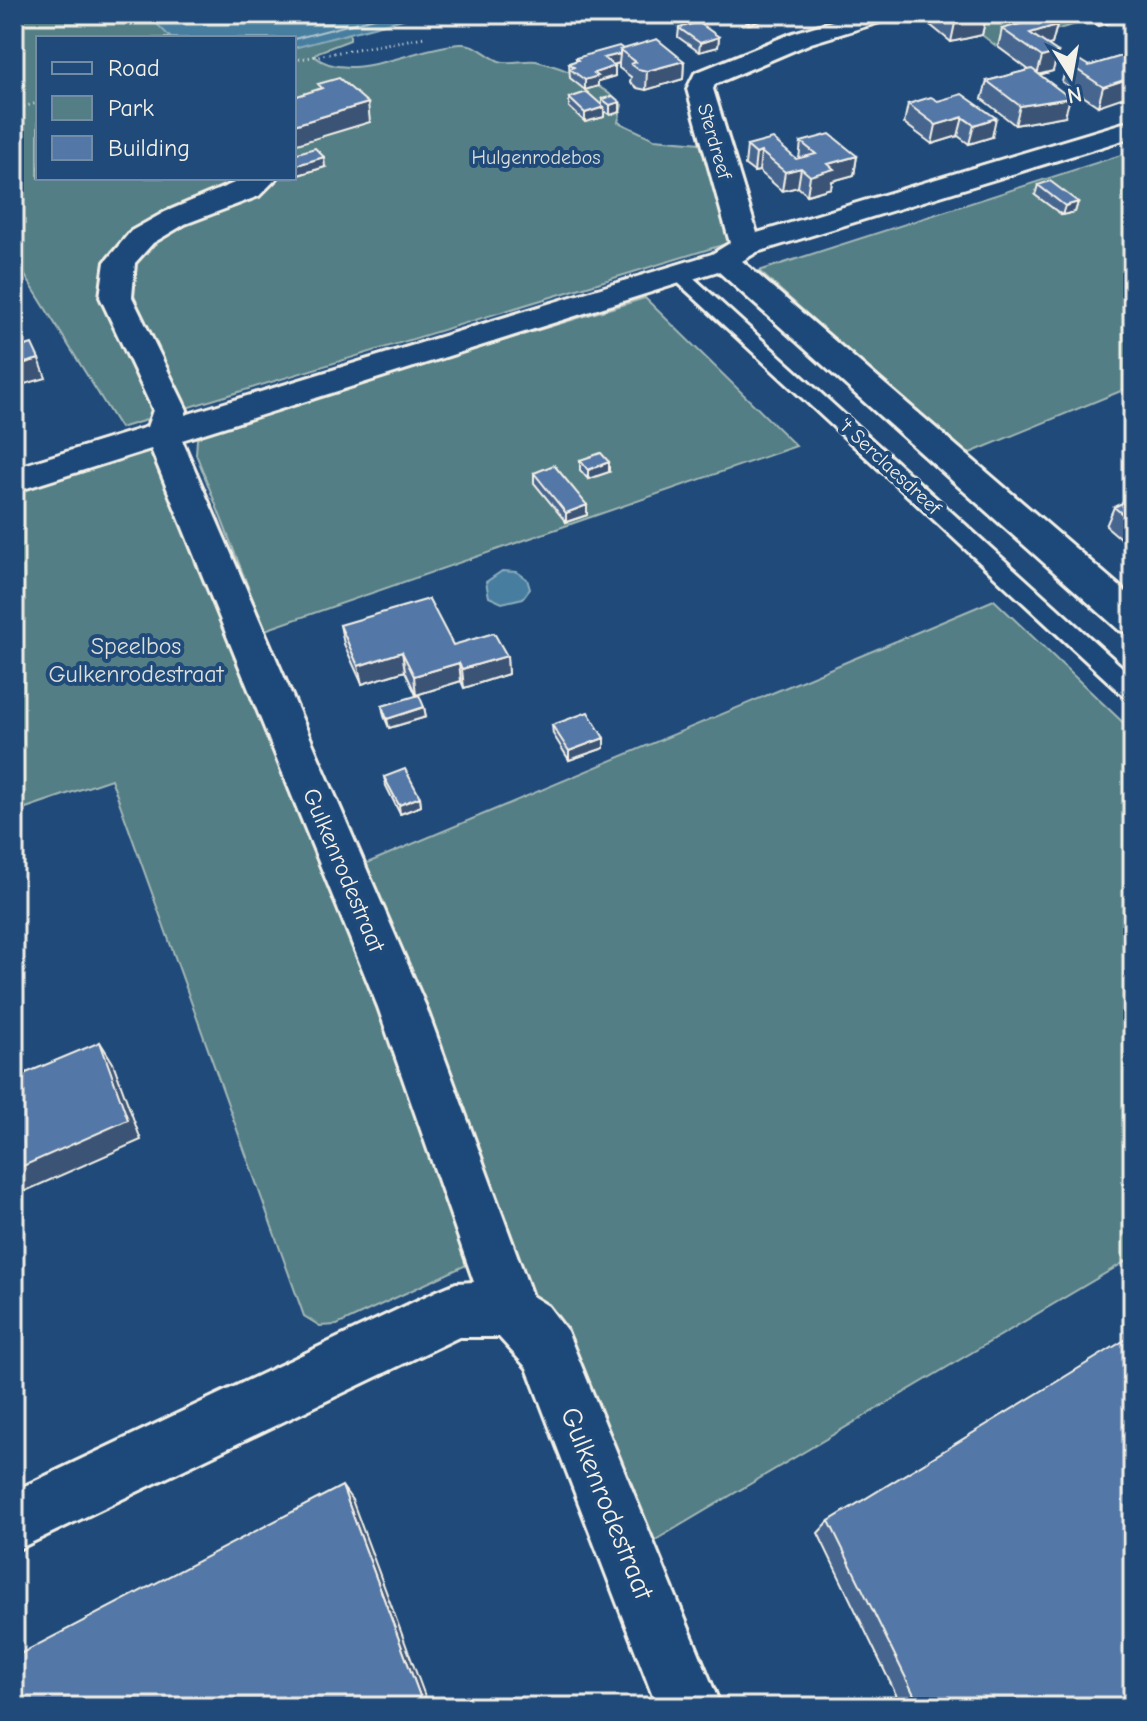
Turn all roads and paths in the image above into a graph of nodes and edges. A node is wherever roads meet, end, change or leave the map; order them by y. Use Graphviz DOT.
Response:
graph roads {
  1 [pos="881,14"];
  2 [pos="425,37"];
  3 [pos="296,60"];
  4 [pos="36,104"];
  5 [pos="14,109"];
  6 [pos="1133,128"];
  7 [pos="261,180"];
  8 [pos="735,253"];
  9 [pos="679,274"];
  10 [pos="162,434"];
  11 [pos="14,480"];
  12 [pos="1133,620"];
  13 [pos="1133,691"];
  14 [pos="511,1311"];
  15 [pos="14,1522"];
  16 [pos="689,1707"];
  1 -- 8 [label="street, Sterdreef"];
  2 -- 3 [label="path"];
  4 -- 5 [label="path"];
  6 -- 8 [label="street"];
  7 -- 10 [label="street, Gulkenrodestraat"];
  8 -- 9 [label="street"];
  8 -- 12 [label="street, 't Serclaesdreef"];
  9 -- 10 [label="street"];
  9 -- 13 [label="lane, 't Serclaesdreef"];
  10 -- 11 [label="street"];
  10 -- 14 [label="street, Gulkenrodestraat"];
  14 -- 15 [label="street"];
  14 -- 16 [label="street, Gulkenrodestraat"];
}
